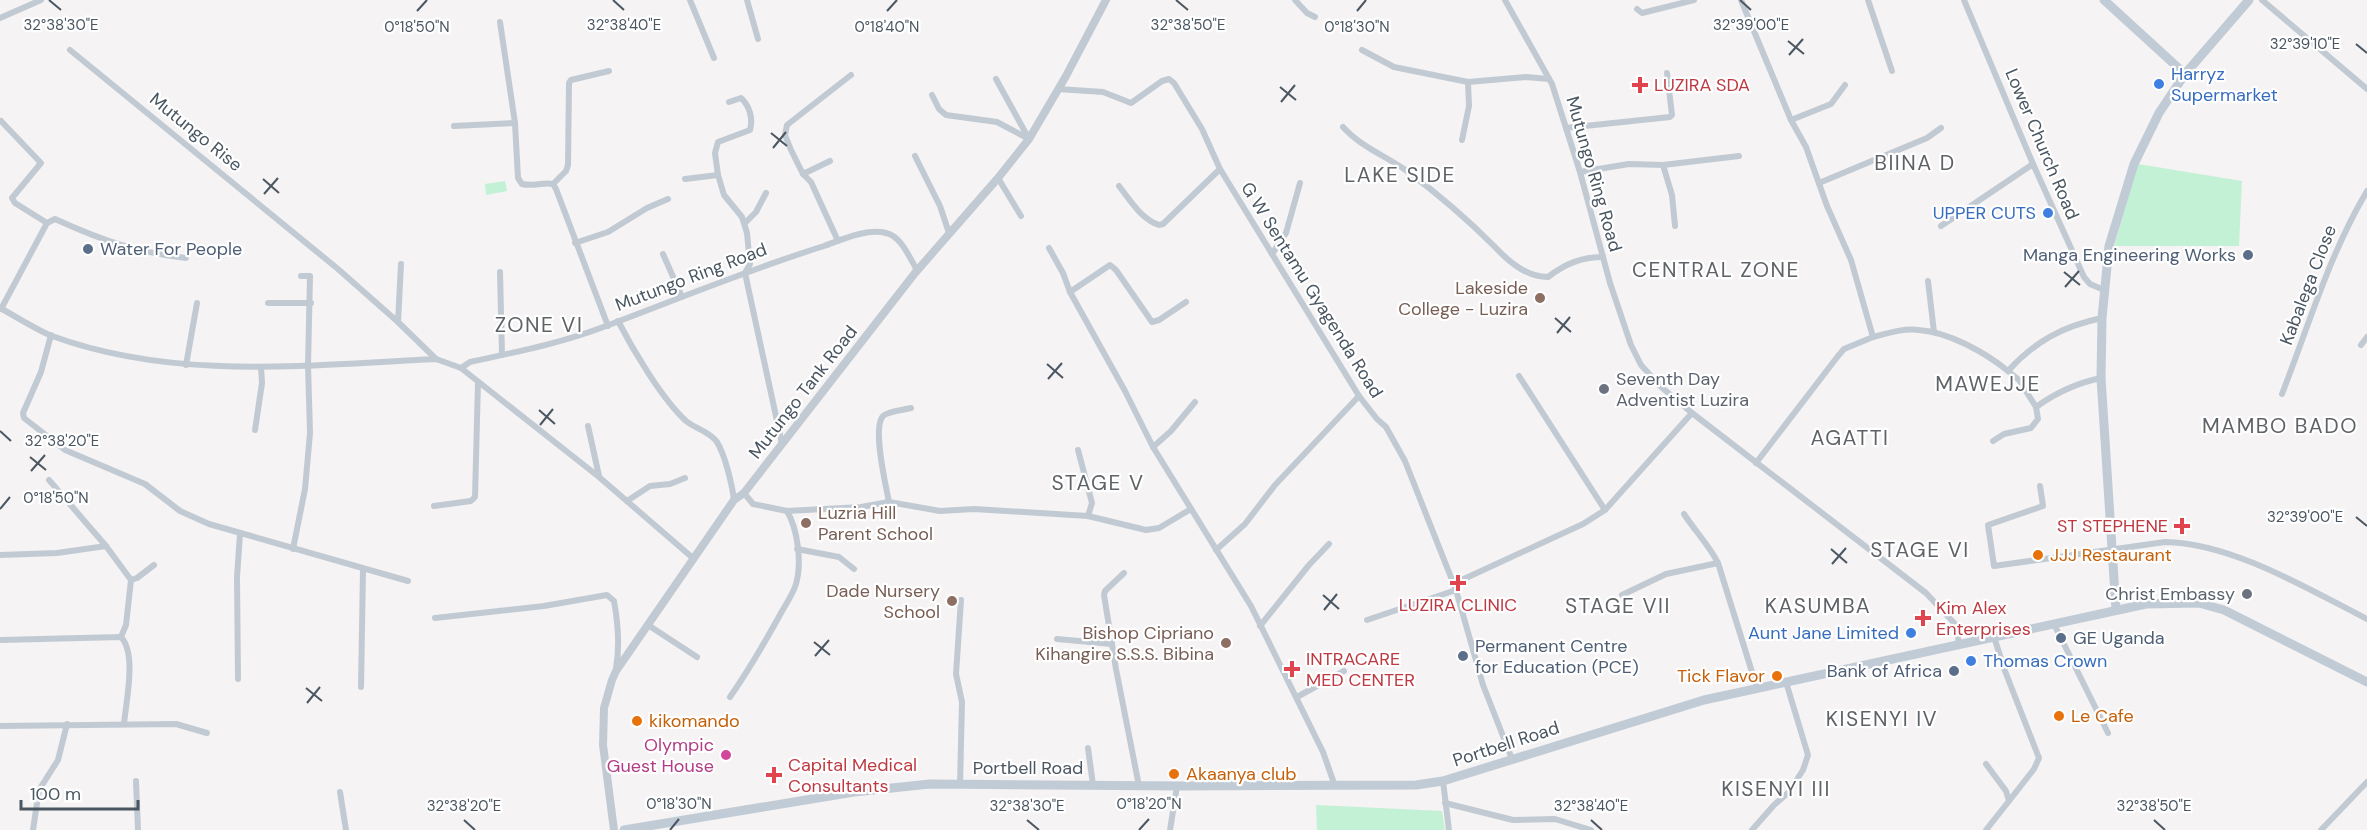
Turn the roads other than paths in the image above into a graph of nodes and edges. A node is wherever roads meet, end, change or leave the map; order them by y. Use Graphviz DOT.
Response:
graph roads {
  1 [pos="41,0"];
  2 [pos="690,0"];
  3 [pos="747,0"];
  4 [pos="1295,0"];
  5 [pos="1506,0"];
  6 [pos="1694,0"];
  7 [pos="1741,0"];
  8 [pos="1868,0"];
  9 [pos="1965,0"];
  10 [pos="2104,0"];
  11 [pos="2249,0"];
  12 [pos="2262,0"];
  13 [pos="1104,1"];
  14 [pos="1637,9"];
  15 [pos="1315,17"];
  16 [pos="0,18"];
  17 [pos="500,22"];
  18 [pos="758,39"];
  19 [pos="70,50"];
  20 [pos="1362,50"];
  21 [pos="714,58"];
  22 [pos="609,71"];
  23 [pos="1892,71"];
  24 [pos="1667,73"];
  25 [pos="2185,74"];
  26 [pos="851,75"];
  27 [pos="996,79"];
  28 [pos="1549,79"];
  29 [pos="1468,82"];
  30 [pos="2366,84"];
  31 [pos="1845,85"];
  32 [pos="1058,89"];
  33 [pos="932,95"];
  34 [pos="729,102"];
  35 [pos="1791,120"];
  36 [pos="1,121"];
  37 [pos="515,123"];
  38 [pos="454,126"];
  39 [pos="1343,128"];
  40 [pos="1566,128"];
  41 [pos="1941,128"];
  42 [pos="1029,139"];
  43 [pos="1462,140"];
  44 [pos="915,156"];
  45 [pos="1739,156"];
  46 [pos="830,161"];
  47 [pos="2033,164"];
  48 [pos="1664,165"];
  49 [pos="1220,170"];
  50 [pos="1580,172"];
  51 [pos="803,174"];
  52 [pos="718,175"];
  53 [pos="998,178"];
  54 [pos="685,179"];
  55 [pos="1300,183"];
  56 [pos="1819,183"];
  57 [pos="553,184"];
  58 [pos="1119,186"];
  59 [pos="2367,191"];
  60 [pos="766,193"];
  61 [pos="668,199"];
  62 [pos="1021,216"];
  63 [pos="47,223"];
  64 [pos="745,223"];
  65 [pos="1675,226"];
  66 [pos="1941,226"];
  67 [pos="949,233"];
  68 [pos="838,241"];
  69 [pos="575,243"];
  70 [pos="1049,248"];
  71 [pos="663,254"];
  72 [pos="1272,254"];
  73 [pos="1603,257"];
  74 [pos="186,258"];
  75 [pos="401,264"];
  76 [pos="917,270"];
  77 [pos="500,272"];
  78 [pos="745,273"];
  79 [pos="301,276"];
  80 [pos="1928,282"];
  81 [pos="2104,290"];
  82 [pos="1070,292"];
  83 [pos="682,297"];
  84 [pos="1186,302"];
  85 [pos="197,303"];
  86 [pos="268,303"];
  87 [pos="311,303"];
  88 [pos="1,308"];
  89 [pos="2102,318"];
  90 [pos="618,321"];
  91 [pos="398,322"];
  92 [pos="608,326"];
  93 [pos="1934,333"];
  94 [pos="51,335"];
  95 [pos="2367,336"];
  96 [pos="1873,337"];
  97 [pos="2361,345"];
  98 [pos="502,355"];
  99 [pos="435,360"];
  100 [pos="186,365"];
  101 [pos="308,365"];
  102 [pos="261,367"];
  103 [pos="460,368"];
  104 [pos="2008,371"];
  105 [pos="1519,376"];
  106 [pos="2101,378"];
  107 [pos="478,382"];
  108 [pos="2282,394"];
  109 [pos="1359,396"];
  110 [pos="1195,402"];
  111 [pos="2036,407"];
  112 [pos="911,408"];
  113 [pos="1692,413"];
  114 [pos="588,426"];
  115 [pos="255,430"];
  116 [pos="1993,441"];
  117 [pos="782,444"];
  118 [pos="1153,447"];
  119 [pos="1078,450"];
  120 [pos="1756,463"];
  121 [pos="599,477"];
  122 [pos="685,478"];
  123 [pos="49,480"];
  124 [pos="2040,486"];
  125 [pos="744,493"];
  126 [pos="734,500"];
  127 [pos="627,501"];
  128 [pos="889,502"];
  129 [pos="434,506"];
  130 [pos="1191,509"];
  131 [pos="1605,510"];
  132 [pos="787,512"];
  133 [pos="1683,514"];
  134 [pos="1088,516"];
  135 [pos="240,534"];
  136 [pos="1329,544"];
  137 [pos="106,546"];
  138 [pos="293,549"];
  139 [pos="797,549"];
  140 [pos="2111,549"];
  141 [pos="1216,550"];
  142 [pos="0,555"];
  143 [pos="694,559"];
  144 [pos="1718,563"];
  145 [pos="154,565"];
  146 [pos="363,569"];
  147 [pos="854,570"];
  148 [pos="1124,573"];
  149 [pos="131,580"];
  150 [pos="408,580"];
  151 [pos="1454,587"];
  152 [pos="1622,595"];
  153 [pos="961,600"];
  154 [pos="2116,610"];
  155 [pos="435,618"];
  156 [pos="2367,619"];
  157 [pos="1367,620"];
  158 [pos="2054,624"];
  159 [pos="648,625"];
  160 [pos="1260,626"];
  161 [pos="121,637"];
  162 [pos="1994,637"];
  163 [pos="1057,639"];
  164 [pos="0,640"];
  165 [pos="1112,644"];
  166 [pos="1959,644"];
  167 [pos="697,657"];
  168 [pos="1344,670"];
  169 [pos="616,671"];
  170 [pos="238,679"];
  171 [pos="1786,682"];
  172 [pos="2367,682"];
  173 [pos="361,687"];
  174 [pos="1756,688"];
  175 [pos="1297,696"];
  176 [pos="730,697"];
  177 [pos="67,724"];
  178 [pos="124,724"];
  179 [pos="0,726"];
  180 [pos="207,733"];
  181 [pos="2108,733"];
  182 [pos="1088,748"];
  183 [pos="1512,759"];
  184 [pos="1986,764"];
  185 [pos="136,781"];
  186 [pos="1443,781"];
  187 [pos="2367,782"];
  188 [pos="1093,784"];
  189 [pos="960,785"];
  190 [pos="1139,786"];
  191 [pos="1177,786"];
  192 [pos="1335,786"];
  193 [pos="340,792"];
  194 [pos="2009,801"];
  195 [pos="1445,803"];
  196 [pos="661,827"];
  197 [pos="33,830"];
  198 [pos="138,830"];
  199 [pos="346,830"];
  200 [pos="614,830"];
  201 [pos="624,830"];
  202 [pos="1170,830"];
  203 [pos="1449,830"];
  204 [pos="1591,830"];
  205 [pos="1752,830"];
  206 [pos="1986,830"];
  207 [pos="2321,830"];
  1 -- 16 [label="street"];
  2 -- 21 [label="street"];
  3 -- 18 [label="street"];
  4 -- 15 [label="street"];
  5 -- 28 [label="street, Mutungo Ring Road"];
  6 -- 14 [label="street"];
  7 -- 35 [label="street"];
  8 -- 23 [label="street"];
  9 -- 47 [label="street, Lower Church Road"];
  10 -- 25 [label="main road"];
  11 -- 25 [label="main road"];
  12 -- 30 [label="street"];
  13 -- 32 [label="street, Mutungo Tank Road"];
  17 -- 37 [label="street"];
  19 -- 91 [label="street, Mutungo Rise"];
  20 -- 29 [label="street"];
  22 -- 57 [label="street"];
  24 -- 40 [label="street"];
  25 -- 81 [label="main road"];
  26 -- 51 [label="street"];
  27 -- 42 [label="street"];
  28 -- 29 [label="street"];
  28 -- 40 [label="street, Mutungo Ring Road"];
  29 -- 43 [label="street"];
  31 -- 35 [label="street"];
  32 -- 42 [label="street, Mutungo Tank Road"];
  32 -- 49 [label="street, G W Sentamu Gyagenda Road"];
  33 -- 42 [label="street"];
  34 -- 52 [label="street"];
  35 -- 56 [label="street"];
  36 -- 63 [label="street"];
  37 -- 38 [label="street"];
  37 -- 57 [label="street"];
  39 -- 73 [label="street"];
  40 -- 50 [label="street, Mutungo Ring Road"];
  41 -- 56 [label="street"];
  42 -- 53 [label="street, Mutungo Tank Road"];
  44 -- 67 [label="street"];
  45 -- 48 [label="street"];
  46 -- 51 [label="street"];
  47 -- 66 [label="street"];
  47 -- 81 [label="street, Lower Church Road"];
  48 -- 50 [label="street"];
  48 -- 65 [label="street"];
  49 -- 58 [label="street"];
  49 -- 72 [label="street, G W Sentamu Gyagenda Road"];
  50 -- 73 [label="street, Mutungo Ring Road"];
  51 -- 68 [label="street"];
  52 -- 54 [label="street"];
  52 -- 64 [label="street"];
  53 -- 62 [label="street"];
  53 -- 67 [label="street, Mutungo Tank Road"];
  55 -- 72 [label="street"];
  56 -- 96 [label="street"];
  57 -- 69 [label="street"];
  59 -- 108 [label="street, Kabalega Close"];
  60 -- 64 [label="street"];
  61 -- 69 [label="street"];
  63 -- 74 [label="street"];
  63 -- 88 [label="street"];
  64 -- 78 [label="street"];
  67 -- 76 [label="street, Mutungo Tank Road"];
  68 -- 76 [label="street, Mutungo Ring Road"];
  68 -- 78 [label="street, Mutungo Ring Road"];
  69 -- 92 [label="street"];
  70 -- 82 [label="street"];
  71 -- 83 [label="street"];
  72 -- 109 [label="street, G W Sentamu Gyagenda Road"];
  73 -- 113 [label="street, Mutungo Ring Road"];
  75 -- 91 [label="street"];
  76 -- 117 [label="street, Mutungo Tank Road"];
  77 -- 98 [label="street"];
  78 -- 83 [label="street, Mutungo Ring Road"];
  78 -- 117 [label="street"];
  79 -- 87 [label="street"];
  80 -- 93 [label="street"];
  81 -- 89 [label="main road"];
  82 -- 84 [label="street"];
  82 -- 118 [label="street"];
  83 -- 90 [label="street, Mutungo Ring Road"];
  85 -- 100 [label="street"];
  86 -- 87 [label="street"];
  87 -- 101 [label="street"];
  88 -- 94 [label="street"];
  89 -- 104 [label="street"];
  89 -- 106 [label="main road"];
  90 -- 92 [label="street, Mutungo Ring Road"];
  90 -- 126 [label="street"];
  91 -- 99 [label="street, Mutungo Rise"];
  92 -- 98 [label="street, Mutungo Ring Road"];
  93 -- 96 [label="street"];
  93 -- 104 [label="street"];
  94 -- 100 [label="street"];
  94 -- 135 [label="street"];
  95 -- 97 [label="street"];
  96 -- 120 [label="street"];
  98 -- 103 [label="street, Mutungo Ring Road"];
  99 -- 101 [label="street"];
  99 -- 103 [label="street"];
  100 -- 102 [label="street"];
  101 -- 102 [label="street"];
  101 -- 138 [label="street"];
  102 -- 115 [label="street"];
  103 -- 107 [label="street"];
  104 -- 111 [label="street"];
  105 -- 131 [label="street"];
  106 -- 111 [label="street"];
  106 -- 140 [label="main road"];
  107 -- 121 [label="street"];
  107 -- 129 [label="street"];
  109 -- 141 [label="street"];
  109 -- 151 [label="street, G W Sentamu Gyagenda Road"];
  110 -- 118 [label="street"];
  111 -- 116 [label="street"];
  112 -- 128 [label="street"];
  113 -- 120 [label="street, Mutungo Ring Road"];
  113 -- 131 [label="street"];
  114 -- 121 [label="street"];
  117 -- 125 [label="street, Mutungo Tank Road"];
  118 -- 130 [label="street"];
  119 -- 134 [label="street"];
  120 -- 166 [label="street, Mutungo Ring Road"];
  121 -- 127 [label="street"];
  122 -- 127 [label="street"];
  123 -- 137 [label="street"];
  124 -- 140 [label="street"];
  125 -- 126 [label="street, Mutungo Tank Road"];
  125 -- 132 [label="street"];
  126 -- 143 [label="street, Mutungo Tank Road"];
  127 -- 143 [label="street"];
  128 -- 132 [label="street"];
  128 -- 134 [label="street"];
  130 -- 134 [label="street"];
  130 -- 141 [label="street"];
  131 -- 151 [label="street"];
  132 -- 139 [label="street"];
  133 -- 144 [label="street"];
  135 -- 138 [label="street"];
  135 -- 170 [label="street"];
  136 -- 160 [label="street"];
  137 -- 142 [label="street"];
  137 -- 149 [label="street"];
  138 -- 146 [label="street"];
  139 -- 147 [label="street"];
  139 -- 176 [label="street"];
  140 -- 154 [label="main road"];
  140 -- 156 [label="street"];
  141 -- 160 [label="street"];
  143 -- 159 [label="street, Mutungo Tank Road"];
  144 -- 152 [label="street"];
  144 -- 174 [label="street"];
  145 -- 149 [label="street"];
  146 -- 150 [label="street"];
  146 -- 173 [label="street"];
  148 -- 165 [label="street"];
  149 -- 161 [label="street"];
  151 -- 157 [label="street"];
  151 -- 183 [label="street, G W Sentamu Gyagenda Road"];
  153 -- 189 [label="street"];
  154 -- 158 [label="main road, Portbell Road"];
  154 -- 172 [label="main road, Portbell Road"];
  155 -- 169 [label="street"];
  158 -- 162 [label="main road, Portbell Road"];
  158 -- 181 [label="street"];
  159 -- 167 [label="street"];
  159 -- 169 [label="street, Mutungo Tank Road"];
  160 -- 175 [label="street"];
  161 -- 164 [label="street"];
  161 -- 178 [label="street"];
  162 -- 166 [label="main road, Portbell Road"];
  162 -- 194 [label="street"];
  163 -- 165 [label="street"];
  165 -- 190 [label="street"];
  166 -- 171 [label="main road, Portbell Road"];
  168 -- 175 [label="street"];
  169 -- 200 [label="street, Mutungo Tank Road"];
  171 -- 174 [label="main road, Portbell Road"];
  171 -- 205 [label="street"];
  174 -- 183 [label="main road, Portbell Road"];
  175 -- 192 [label="street"];
  177 -- 178 [label="street"];
  177 -- 179 [label="street"];
  177 -- 197 [label="street"];
  178 -- 180 [label="street"];
  182 -- 188 [label="street"];
  183 -- 186 [label="main road, Portbell Road"];
  184 -- 194 [label="street"];
  185 -- 198 [label="street"];
  186 -- 192 [label="main road, Portbell Road"];
  186 -- 195 [label="street"];
  187 -- 207 [label="street"];
  188 -- 189 [label="main road, Portbell Road"];
  188 -- 190 [label="main road, Portbell Road"];
  189 -- 196 [label="main road, Portbell Road"];
  190 -- 191 [label="main road, Portbell Road"];
  191 -- 192 [label="main road, Portbell Road"];
  191 -- 202 [label="street"];
  193 -- 199 [label="street"];
  194 -- 206 [label="street"];
  195 -- 203 [label="street"];
  195 -- 204 [label="street"];
  196 -- 201 [label="main road, Portbell Road"];
}
